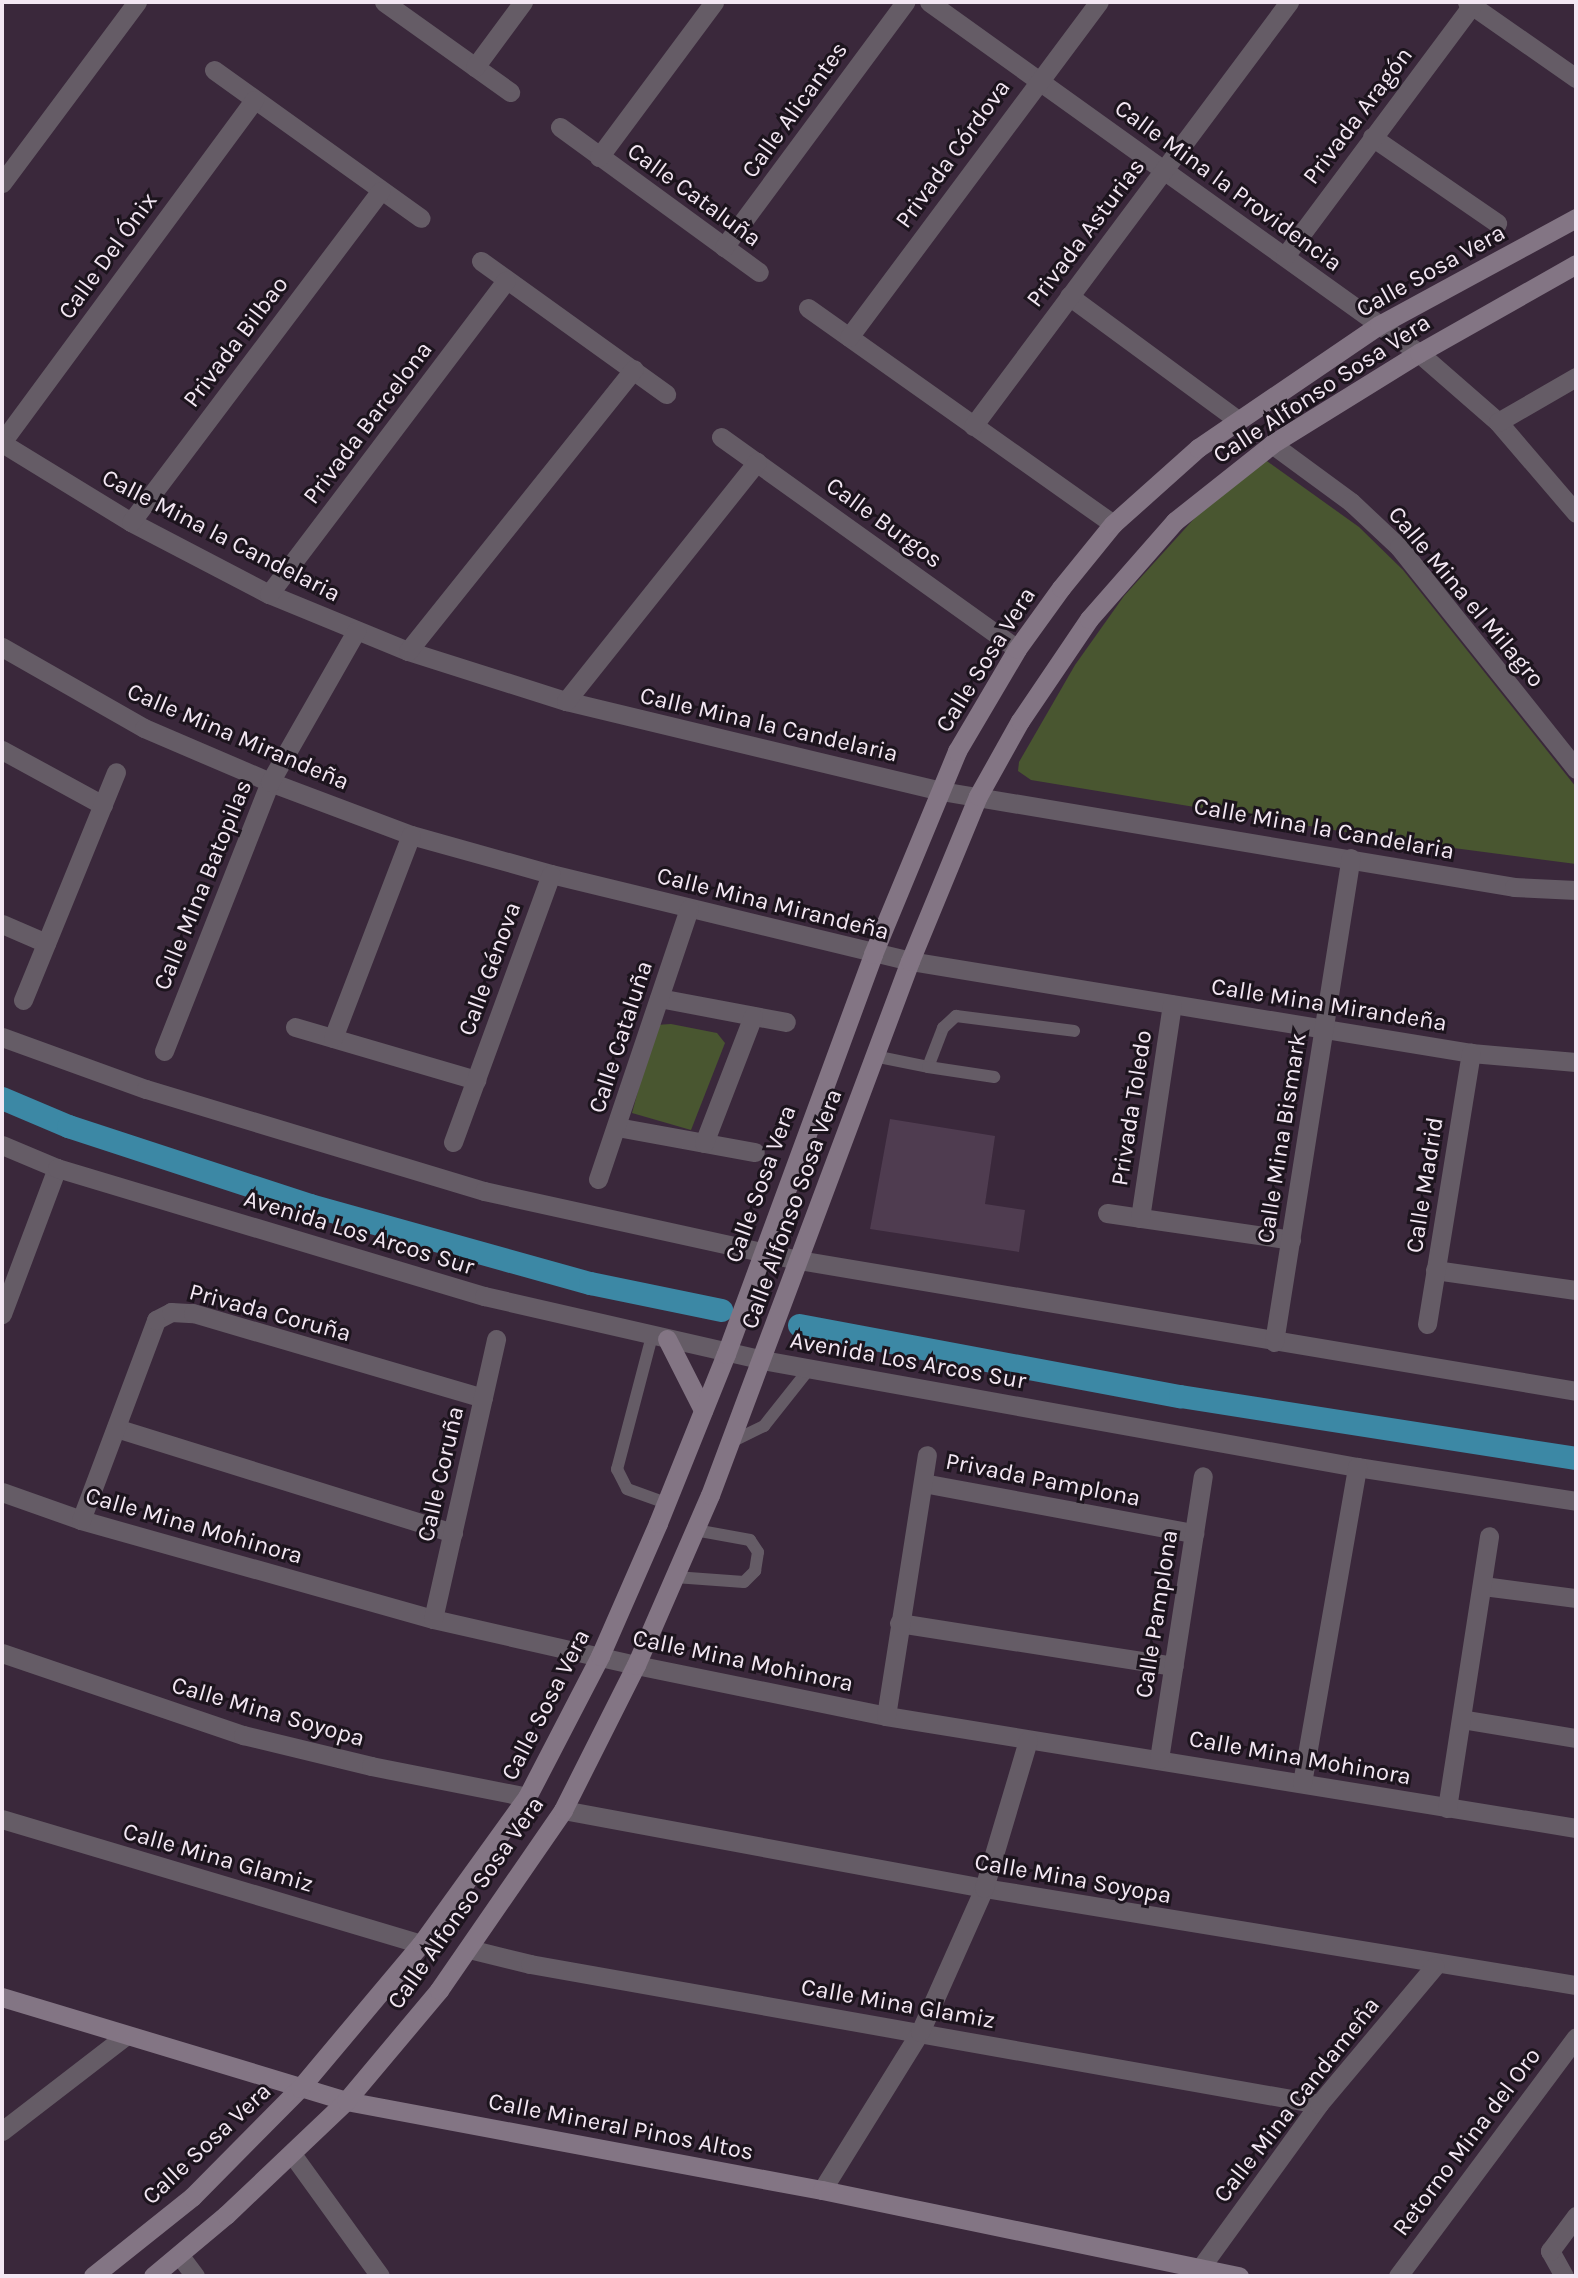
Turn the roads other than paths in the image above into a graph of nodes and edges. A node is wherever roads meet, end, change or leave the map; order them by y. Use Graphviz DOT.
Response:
graph roads {
  1 [pos="137,2"];
  2 [pos="384,2"];
  3 [pos="523,2"];
  4 [pos="714,2"];
  5 [pos="905,2"];
  6 [pos="929,2"];
  7 [pos="1099,2"];
  8 [pos="1289,2"];
  9 [pos="1469,4"];
  10 [pos="475,67"];
  11 [pos="214,69"];
  12 [pos="1576,78"];
  13 [pos="1038,80"];
  14 [pos="510,92"];
  15 [pos="254,100"];
  16 [pos="559,127"];
  17 [pos="1372,137"];
  18 [pos="599,157"];
  19 [pos="1164,170"];
  20 [pos="2,183"];
  21 [pos="380,191"];
  22 [pos="421,218"];
  23 [pos="1576,218"];
  24 [pos="1497,223"];
  25 [pos="724,247"];
  26 [pos="1284,256"];
  27 [pos="481,261"];
  28 [pos="1576,264"];
  29 [pos="759,272"];
  30 [pos="506,281"];
  31 [pos="1069,296"];
  32 [pos="808,308"];
  33 [pos="1379,326"];
  34 [pos="849,337"];
  35 [pos="1419,353"];
  36 [pos="634,369"];
  37 [pos="1576,377"];
  38 [pos="666,394"];
  39 [pos="1238,419"];
  40 [pos="1498,422"];
  41 [pos="973,426"];
  42 [pos="722,437"];
  43 [pos="2,442"];
  44 [pos="1272,444"];
  45 [pos="757,463"];
  46 [pos="1576,513"];
  47 [pos="131,522"];
  48 [pos="1113,524"];
  49 [pos="269,594"];
  50 [pos="356,631"];
  51 [pos="2,647"];
  52 [pos="1017,649"];
  53 [pos="408,651"];
  54 [pos="566,701"];
  55 [pos="2,750"];
  56 [pos="1576,769"];
  57 [pos="116,772"];
  58 [pos="270,782"];
  59 [pos="941,791"];
  60 [pos="978,796"];
  61 [pos="103,805"];
  62 [pos="411,835"];
  63 [pos="1351,858"];
  64 [pos="551,874"];
  65 [pos="1576,890"];
  66 [pos="689,909"];
  67 [pos="2,924"];
  68 [pos="46,943"];
  69 [pos="873,954"];
  70 [pos="909,961"];
  71 [pos="659,998"];
  72 [pos="23,1000"];
  73 [pos="1172,1004"];
  74 [pos="753,1016"];
  75 [pos="786,1022"];
  76 [pos="295,1027"];
  77 [pos="1325,1027"];
  78 [pos="1074,1031"];
  79 [pos="2,1037"];
  80 [pos="333,1038"];
  81 [pos="164,1051"];
  82 [pos="1471,1053"];
  83 [pos="874,1056"];
  84 [pos="1576,1062"];
  85 [pos="928,1067"];
  86 [pos="994,1077"];
  87 [pos="475,1080"];
  88 [pos="617,1127"];
  89 [pos="453,1142"];
  90 [pos="704,1143"];
  91 [pos="2,1145"];
  92 [pos="755,1152"];
  93 [pos="57,1168"];
  94 [pos="598,1179"];
  95 [pos="1107,1213"];
  96 [pos="1140,1218"];
  97 [pos="1291,1240"];
  98 [pos="763,1254"];
  99 [pos="799,1261"];
  100 [pos="1435,1270"];
  101 [pos="1576,1289"];
  102 [pos="2,1314"];
  103 [pos="1427,1324"];
  104 [pos="660,1338"];
  105 [pos="496,1339"];
  106 [pos="1274,1342"];
  107 [pos="726,1353"];
  108 [pos="763,1360"];
  109 [pos="810,1368"];
  110 [pos="1576,1391"];
  111 [pos="483,1398"];
  112 [pos="704,1410"];
  113 [pos="116,1428"];
  114 [pos="731,1441"];
  115 [pos="927,1455"];
  116 [pos="1357,1467"];
  117 [pos="1203,1476"];
  118 [pos="923,1483"];
  119 [pos="2,1492"];
  120 [pos="1576,1501"];
  121 [pos="666,1503"];
  122 [pos="81,1520"];
  123 [pos="695,1530"];
  124 [pos="453,1533"];
  125 [pos="1194,1533"];
  126 [pos="1489,1536"];
  127 [pos="675,1577"];
  128 [pos="1483,1586"];
  129 [pos="1576,1598"];
  130 [pos="433,1619"];
  131 [pos="899,1623"];
  132 [pos="2,1653"];
  133 [pos="600,1656"];
  134 [pos="636,1665"];
  135 [pos="1174,1666"];
  136 [pos="886,1716"];
  137 [pos="1461,1719"];
  138 [pos="1576,1738"];
  139 [pos="1028,1740"];
  140 [pos="1159,1759"];
  141 [pos="1302,1783"];
  142 [pos="527,1797"];
  143 [pos="1447,1808"];
  144 [pos="563,1810"];
  145 [pos="2,1819"];
  146 [pos="1576,1828"];
  147 [pos="984,1888"];
  148 [pos="421,1944"];
  149 [pos="469,1949"];
  150 [pos="1435,1966"];
  151 [pos="1576,1985"];
  152 [pos="2,1997"];
  153 [pos="920,2032"];
  154 [pos="124,2037"];
  155 [pos="1576,2037"];
  156 [pos="300,2088"];
  157 [pos="346,2101"];
  158 [pos="1319,2104"];
  159 [pos="2,2131"];
  160 [pos="292,2154"];
  161 [pos="822,2190"];
  162 [pos="1576,2216"];
  163 [pos="180,2256"];
  164 [pos="1201,2267"];
  165 [pos="93,2276"];
  166 [pos="153,2276"];
  167 [pos="195,2276"];
  168 [pos="380,2276"];
  169 [pos="1239,2276"];
  170 [pos="1398,2276"];
  171 [pos="1564,2276"];
  1 -- 20 [label="street"];
  2 -- 10 [label="street"];
  3 -- 10 [label="street"];
  4 -- 18 [label="street, Calle Cataluña"];
  5 -- 25 [label="street, Calle Alicantes"];
  6 -- 13 [label="street, Calle Mina la Providencia"];
  7 -- 13 [label="street, Privada Córdova"];
  8 -- 19 [label="street, Privada Asturias"];
  9 -- 12 [label="street, Privada Aragón"];
  9 -- 17 [label="street, Privada Aragón"];
  10 -- 14 [label="street"];
  11 -- 15 [label="street"];
  13 -- 19 [label="street, Calle Mina la Providencia"];
  13 -- 34 [label="street, Privada Córdova"];
  15 -- 21 [label="street"];
  15 -- 43 [label="street, Calle Del Ónix"];
  16 -- 18 [label="street, Calle Cataluña"];
  17 -- 24 [label="street"];
  17 -- 26 [label="street, Privada Aragón"];
  18 -- 25 [label="street, Calle Cataluña"];
  19 -- 26 [label="street, Calle Mina la Providencia"];
  19 -- 31 [label="street, Privada Asturias"];
  21 -- 22 [label="street"];
  21 -- 47 [label="street, Privada Bilbao"];
  23 -- 33 [label="main road, Calle Sosa Vera"];
  25 -- 29 [label="street, Calle Cataluña"];
  26 -- 33 [label="street, Calle Mina la Providencia"];
  27 -- 30 [label="street"];
  28 -- 35 [label="main road, Calle Alfonso Sosa Vera"];
  30 -- 36 [label="street"];
  30 -- 49 [label="street, Privada Barcelona"];
  31 -- 39 [label="street"];
  31 -- 41 [label="street, Privada Asturias"];
  32 -- 34 [label="street"];
  33 -- 35 [label="street, Calle Mina la Providencia"];
  33 -- 39 [label="main road, Calle Sosa Vera"];
  34 -- 41 [label="street"];
  35 -- 40 [label="street, Calle Mina la Providencia"];
  35 -- 44 [label="main road, Calle Alfonso Sosa Vera"];
  36 -- 38 [label="street"];
  36 -- 53 [label="street"];
  37 -- 40 [label="street"];
  39 -- 48 [label="main road, Calle Sosa Vera"];
  40 -- 46 [label="street, Calle Mina la Providencia"];
  41 -- 48 [label="street"];
  42 -- 45 [label="street, Calle Burgos"];
  43 -- 47 [label="street, Calle Mina la Candelaria"];
  44 -- 56 [label="street, Calle Mina el Milagro"];
  44 -- 60 [label="main road, Calle Alfonso Sosa Vera"];
  45 -- 52 [label="street, Calle Burgos"];
  45 -- 54 [label="street"];
  47 -- 49 [label="street, Calle Mina la Candelaria"];
  48 -- 52 [label="main road, Calle Sosa Vera"];
  49 -- 50 [label="street, Calle Mina la Candelaria"];
  50 -- 53 [label="street, Calle Mina la Candelaria"];
  50 -- 58 [label="street, Calle Mina Batopilas"];
  51 -- 58 [label="street, Calle Mina Mirandeña"];
  52 -- 59 [label="main road, Calle Sosa Vera"];
  53 -- 54 [label="street, Calle Mina la Candelaria"];
  54 -- 59 [label="street, Calle Mina la Candelaria"];
  55 -- 61 [label="street"];
  57 -- 61 [label="street"];
  58 -- 62 [label="street, Calle Mina Mirandeña"];
  58 -- 81 [label="street, Calle Mina Batopilas"];
  59 -- 60 [label="street, Calle Mina la Candelaria"];
  59 -- 69 [label="main road, Calle Sosa Vera"];
  60 -- 63 [label="street, Calle Mina la Candelaria"];
  60 -- 70 [label="main road, Calle Alfonso Sosa Vera"];
  61 -- 68 [label="street"];
  62 -- 64 [label="street, Calle Mina Mirandeña"];
  62 -- 80 [label="street"];
  63 -- 65 [label="street, Calle Mina la Candelaria"];
  63 -- 77 [label="street, Calle Mina Bismark"];
  64 -- 66 [label="street, Calle Mina Mirandeña"];
  64 -- 87 [label="street, Calle Génova"];
  66 -- 69 [label="street, Calle Mina Mirandeña"];
  66 -- 71 [label="street, Calle Cataluña"];
  67 -- 68 [label="street"];
  68 -- 72 [label="street"];
  69 -- 70 [label="street, Calle Mina Mirandeña"];
  69 -- 98 [label="main road, Calle Sosa Vera"];
  70 -- 73 [label="street, Calle Mina Mirandeña"];
  70 -- 83 [label="main road, Calle Alfonso Sosa Vera"];
  71 -- 74 [label="street"];
  71 -- 88 [label="street, Calle Cataluña"];
  73 -- 77 [label="street, Calle Mina Mirandeña"];
  73 -- 96 [label="street, Privada Toledo"];
  74 -- 75 [label="street"];
  74 -- 90 [label="street"];
  76 -- 80 [label="street"];
  77 -- 82 [label="street, Calle Mina Mirandeña"];
  77 -- 97 [label="street, Calle Mina Bismark"];
  78 -- 85 [label="lane"];
  79 -- 98 [label="street"];
  80 -- 87 [label="street"];
  82 -- 84 [label="street, Calle Mina Mirandeña"];
  82 -- 100 [label="street, Calle Madrid"];
  83 -- 85 [label="lane"];
  83 -- 99 [label="main road, Calle Alfonso Sosa Vera"];
  85 -- 86 [label="lane"];
  87 -- 89 [label="street, Calle Génova"];
  88 -- 90 [label="street"];
  88 -- 94 [label="street, Calle Cataluña"];
  90 -- 92 [label="street"];
  91 -- 93 [label="street, Avenida Los Arcos Sur"];
  93 -- 102 [label="street"];
  93 -- 104 [label="street, Avenida Los Arcos Sur"];
  95 -- 96 [label="street, Privada Toledo"];
  96 -- 97 [label="street, Privada Toledo"];
  97 -- 106 [label="street, Calle Mina Bismark"];
  98 -- 99 [label="street"];
  98 -- 107 [label="main road, Calle Sosa Vera"];
  99 -- 106 [label="street"];
  99 -- 108 [label="main road, Calle Alfonso Sosa Vera"];
  100 -- 101 [label="street"];
  100 -- 103 [label="street, Calle Madrid"];
  104 -- 107 [label="street, Avenida Los Arcos Sur"];
  104 -- 112 [label="main road"];
  104 -- 121 [label="lane"];
  105 -- 111 [label="street, Calle Coruña"];
  106 -- 110 [label="street"];
  107 -- 108 [label="street, Avenida Los Arcos Sur"];
  107 -- 112 [label="main road, Calle Sosa Vera"];
  108 -- 109 [label="street, Avenida Los Arcos Sur"];
  108 -- 114 [label="main road, Calle Alfonso Sosa Vera"];
  109 -- 114 [label="lane"];
  109 -- 116 [label="street, Avenida Los Arcos Sur"];
  111 -- 113 [label="street, Privada Coruña"];
  111 -- 124 [label="street, Calle Coruña"];
  112 -- 121 [label="main road, Calle Sosa Vera"];
  113 -- 122 [label="street, Privada Coruña"];
  113 -- 124 [label="street"];
  114 -- 123 [label="main road, Calle Alfonso Sosa Vera"];
  115 -- 118 [label="street"];
  116 -- 120 [label="street, Avenida Los Arcos Sur"];
  116 -- 141 [label="street"];
  117 -- 125 [label="street, Calle Pamplona"];
  118 -- 125 [label="street, Privada Pamplona"];
  118 -- 131 [label="street"];
  119 -- 122 [label="street, Calle Mina Mohinora"];
  121 -- 133 [label="main road, Calle Sosa Vera"];
  122 -- 130 [label="street, Calle Mina Mohinora"];
  123 -- 127 [label="main road, Calle Alfonso Sosa Vera"];
  123 -- 127 [label="lane"];
  124 -- 130 [label="street, Calle Coruña"];
  125 -- 135 [label="street, Calle Pamplona"];
  126 -- 128 [label="street"];
  127 -- 134 [label="main road, Calle Alfonso Sosa Vera"];
  128 -- 129 [label="street"];
  128 -- 137 [label="street"];
  130 -- 133 [label="street, Calle Mina Mohinora"];
  131 -- 135 [label="street"];
  131 -- 136 [label="street"];
  132 -- 142 [label="street, Calle Mina Soyopa"];
  133 -- 134 [label="street, Calle Mina Mohinora"];
  133 -- 142 [label="main road, Calle Sosa Vera"];
  134 -- 136 [label="street, Calle Mina Mohinora"];
  134 -- 144 [label="main road, Calle Alfonso Sosa Vera"];
  135 -- 140 [label="street, Calle Pamplona"];
  136 -- 139 [label="street, Calle Mina Mohinora"];
  137 -- 138 [label="street"];
  137 -- 143 [label="street"];
  139 -- 140 [label="street, Calle Mina Mohinora"];
  139 -- 147 [label="street"];
  140 -- 141 [label="street, Calle Mina Mohinora"];
  141 -- 143 [label="street, Calle Mina Mohinora"];
  142 -- 148 [label="main road, Calle Sosa Vera"];
  143 -- 146 [label="street, Calle Mina Mohinora"];
  144 -- 147 [label="street, Calle Mina Soyopa"];
  144 -- 149 [label="main road, Calle Alfonso Sosa Vera"];
  145 -- 148 [label="street, Calle Mina Glamiz"];
  147 -- 150 [label="street, Calle Mina Soyopa"];
  147 -- 153 [label="street"];
  148 -- 156 [label="main road, Calle Sosa Vera"];
  149 -- 153 [label="street, Calle Mina Glamiz"];
  149 -- 157 [label="main road, Calle Alfonso Sosa Vera"];
  150 -- 151 [label="street, Calle Mina Soyopa"];
  150 -- 158 [label="street, Calle Mina Candameña"];
  152 -- 154 [label="main road, Calle Mineral Pinos Altos"];
  153 -- 158 [label="street, Calle Mina Glamiz"];
  153 -- 161 [label="street"];
  154 -- 156 [label="main road, Calle Mineral Pinos Altos"];
  154 -- 159 [label="street"];
  155 -- 170 [label="street, Retorno Mina del Oro"];
  156 -- 157 [label="main road, Calle Mineral Pinos Altos"];
  156 -- 165 [label="main road, Calle Sosa Vera"];
  157 -- 160 [label="main road, Calle Alfonso Sosa Vera"];
  157 -- 161 [label="main road, Calle Mineral Pinos Altos"];
  158 -- 164 [label="street, Calle Mina Candameña"];
  160 -- 163 [label="main road, Calle Alfonso Sosa Vera"];
  160 -- 168 [label="street"];
  161 -- 164 [label="main road, Calle Mineral Pinos Altos"];
  162 -- 171 [label="street"];
  163 -- 166 [label="main road, Calle Alfonso Sosa Vera"];
  163 -- 167 [label="street"];
  164 -- 169 [label="main road, Calle Mineral Pinos Altos"];
}
